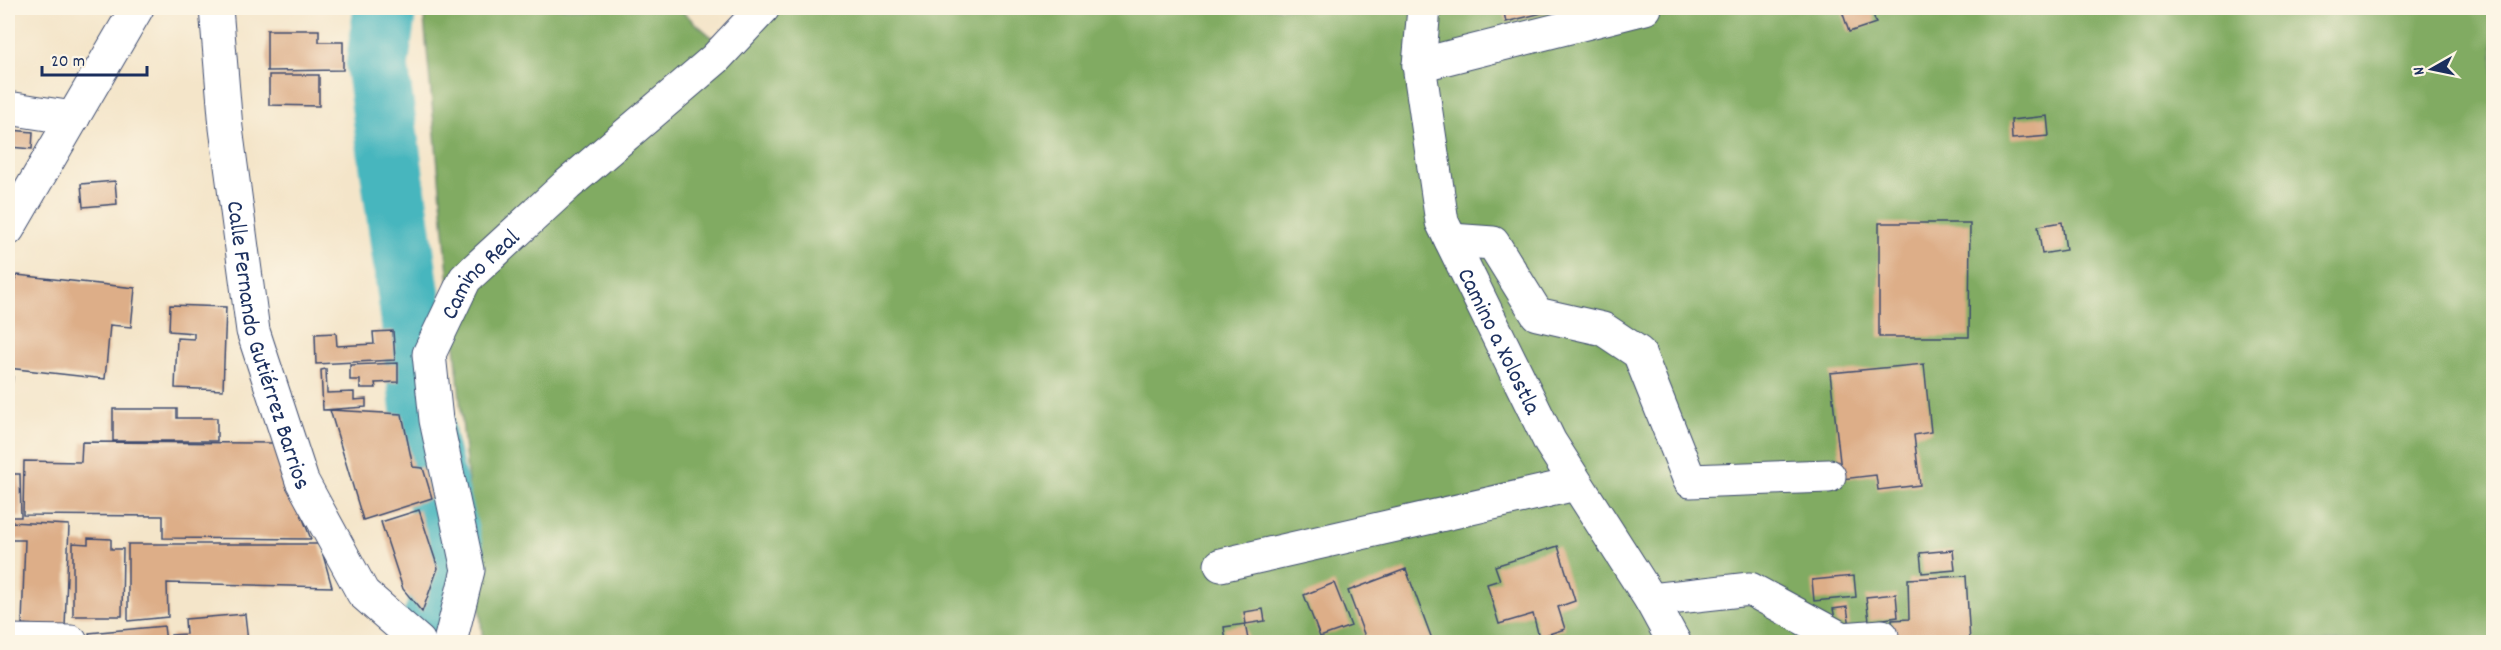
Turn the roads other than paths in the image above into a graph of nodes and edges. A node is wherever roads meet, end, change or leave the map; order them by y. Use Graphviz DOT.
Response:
graph roads {
  1 [pos="137,8"];
  2 [pos="216,8"];
  3 [pos="763,8"];
  4 [pos="1424,8"];
  5 [pos="1645,8"];
  6 [pos="1419,65"];
  7 [pos="8,108"];
  8 [pos="73,118"];
  9 [pos="8,229"];
  10 [pos="1451,240"];
  11 [pos="1829,476"];
  12 [pos="1576,484"];
  13 [pos="1221,565"];
  14 [pos="1651,600"];
  15 [pos="1882,636"];
  16 [pos="8,641"];
  17 [pos="71,642"];
  18 [pos="419,642"];
  19 [pos="450,642"];
  20 [pos="1674,642"];
  1 -- 8 [label="street"];
  2 -- 18 [label="street, Calle Fernando Gutiérrez Barrios"];
  3 -- 19 [label="street, Camino Real"];
  4 -- 6 [label="street, Camino a Xolostla"];
  5 -- 6 [label="street"];
  6 -- 10 [label="street, Camino a Xolostla"];
  7 -- 8 [label="street"];
  8 -- 9 [label="street"];
  10 -- 11 [label="street"];
  10 -- 12 [label="street, Camino a Xolostla"];
  12 -- 13 [label="street"];
  12 -- 14 [label="street, Camino a Xolostla"];
  14 -- 15 [label="street"];
  14 -- 20 [label="street, Camino a Xolostla"];
  16 -- 17 [label="street"];
}
